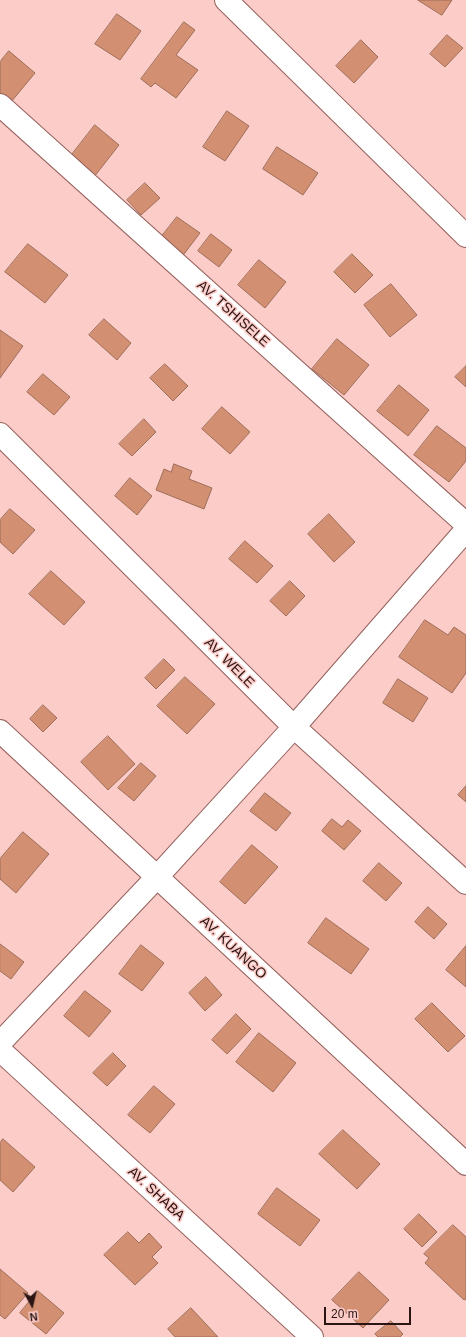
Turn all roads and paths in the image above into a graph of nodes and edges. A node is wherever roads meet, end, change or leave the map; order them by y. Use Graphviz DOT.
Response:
graph roads {
  1 [pos="226,0"];
  2 [pos="0,105"];
  3 [pos="466,236"];
  4 [pos="0,434"];
  5 [pos="466,524"];
  6 [pos="466,530"];
  7 [pos="294,727"];
  8 [pos="0,731"];
  9 [pos="157,877"];
  10 [pos="466,884"];
  11 [pos="0,1043"];
  12 [pos="0,1050"];
  13 [pos="466,1164"];
  14 [pos="312,1337"];
  1 -- 3 [label="street"];
  2 -- 5 [label="street, AV. TSHISELE"];
  4 -- 7 [label="street, AV. WELE"];
  6 -- 7 [label="street"];
  7 -- 9 [label="street"];
  7 -- 10 [label="street, AV. WELE"];
  8 -- 9 [label="street, AV. KUANGO"];
  9 -- 11 [label="street"];
  9 -- 13 [label="street, AV. KUANGO"];
  12 -- 14 [label="street, AV. SHABA"];
}
